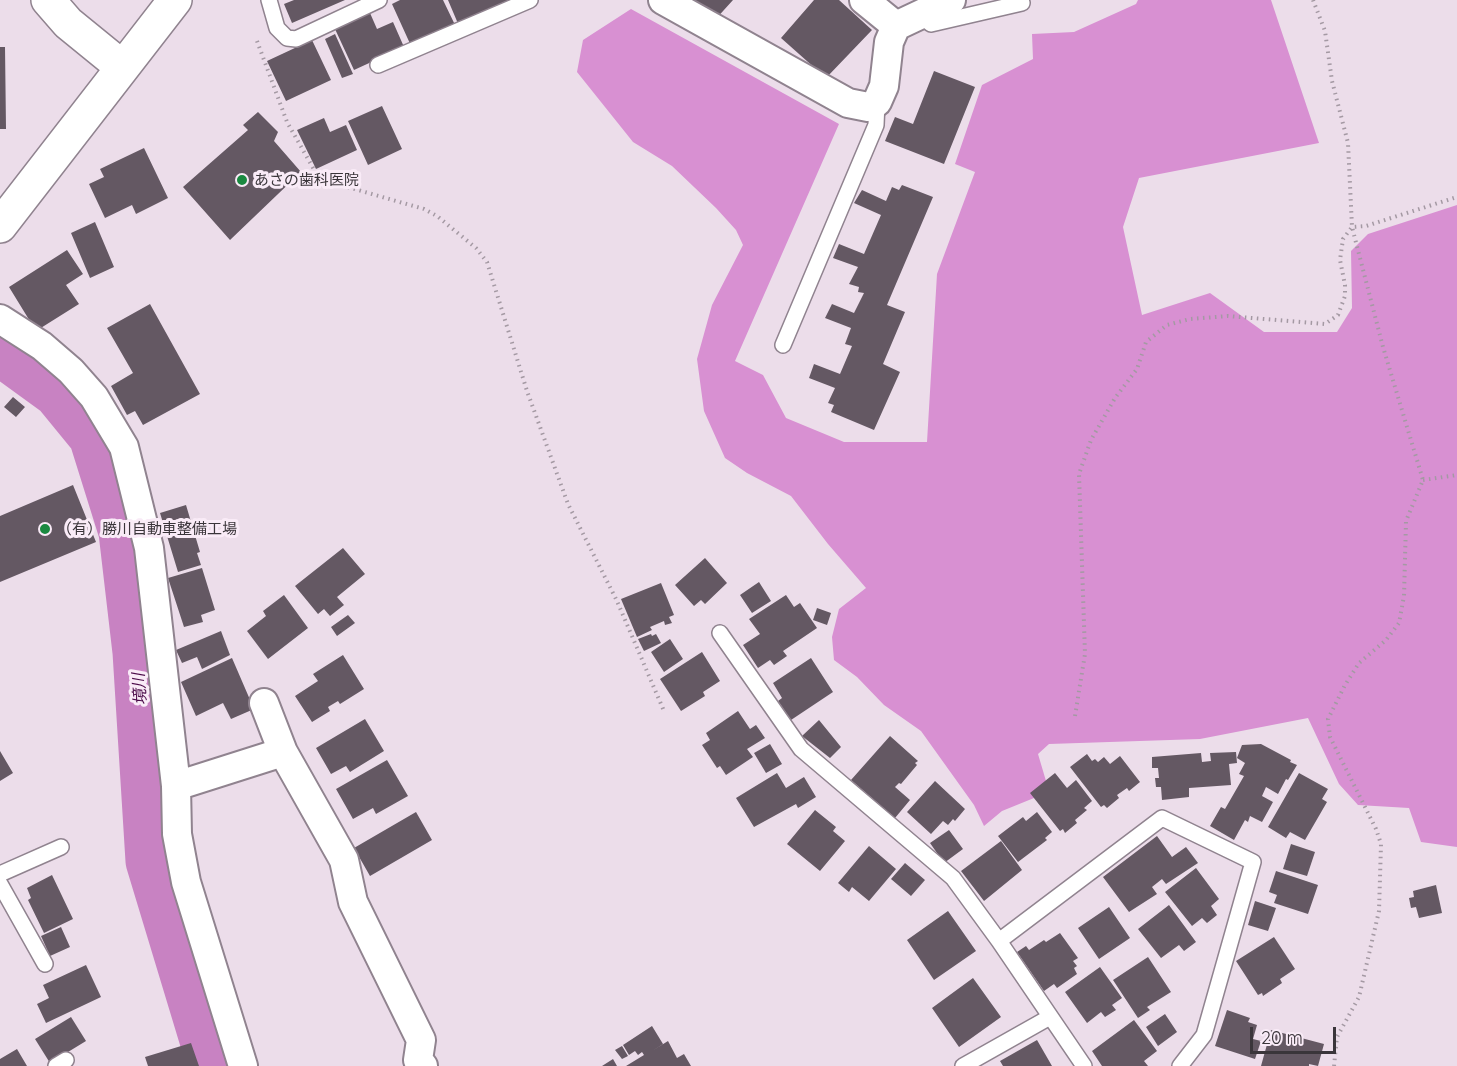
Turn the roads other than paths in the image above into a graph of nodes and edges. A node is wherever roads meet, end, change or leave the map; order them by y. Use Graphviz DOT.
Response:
graph roads {
  1 [pos="48,0"];
  2 [pos="175,0"];
  3 [pos="269,0"];
  4 [pos="379,0"];
  5 [pos="530,0"];
  6 [pos="663,0"];
  7 [pos="864,0"];
  8 [pos="951,0"];
  9 [pos="1022,3"];
  10 [pos="908,20"];
  11 [pos="378,65"];
  12 [pos="122,67"];
  13 [pos="877,102"];
  14 [pos="0,226"];
  15 [pos="0,319"];
  16 [pos="783,345"];
  17 [pos="720,633"];
  18 [pos="264,704"];
  19 [pos="283,752"];
  20 [pos="176,786"];
  21 [pos="61,848"];
  22 [pos="0,874"];
  23 [pos="0,884"];
  24 [pos="999,941"];
  25 [pos="45,964"];
  26 [pos="1050,1017"];
  27 [pos="243,1066"];
  28 [pos="423,1066"];
  29 [pos="963,1066"];
  30 [pos="1084,1066"];
  31 [pos="1180,1066"];
  1 -- 12 [label="street"];
  2 -- 12 [label="street"];
  3 -- 4 [label="lane"];
  5 -- 11 [label="lane"];
  6 -- 13 [label="street"];
  7 -- 10 [label="street"];
  8 -- 10 [label="street"];
  9 -- 10 [label="lane"];
  10 -- 13 [label="street"];
  12 -- 14 [label="street"];
  13 -- 16 [label="lane"];
  15 -- 20 [label="street"];
  17 -- 24 [label="lane"];
  18 -- 19 [label="street"];
  19 -- 20 [label="street"];
  19 -- 28 [label="street"];
  20 -- 27 [label="street"];
  21 -- 22 [label="lane"];
  23 -- 25 [label="lane"];
  24 -- 26 [label="lane"];
  24 -- 31 [label="lane"];
  26 -- 29 [label="lane"];
  26 -- 30 [label="lane"];
}
